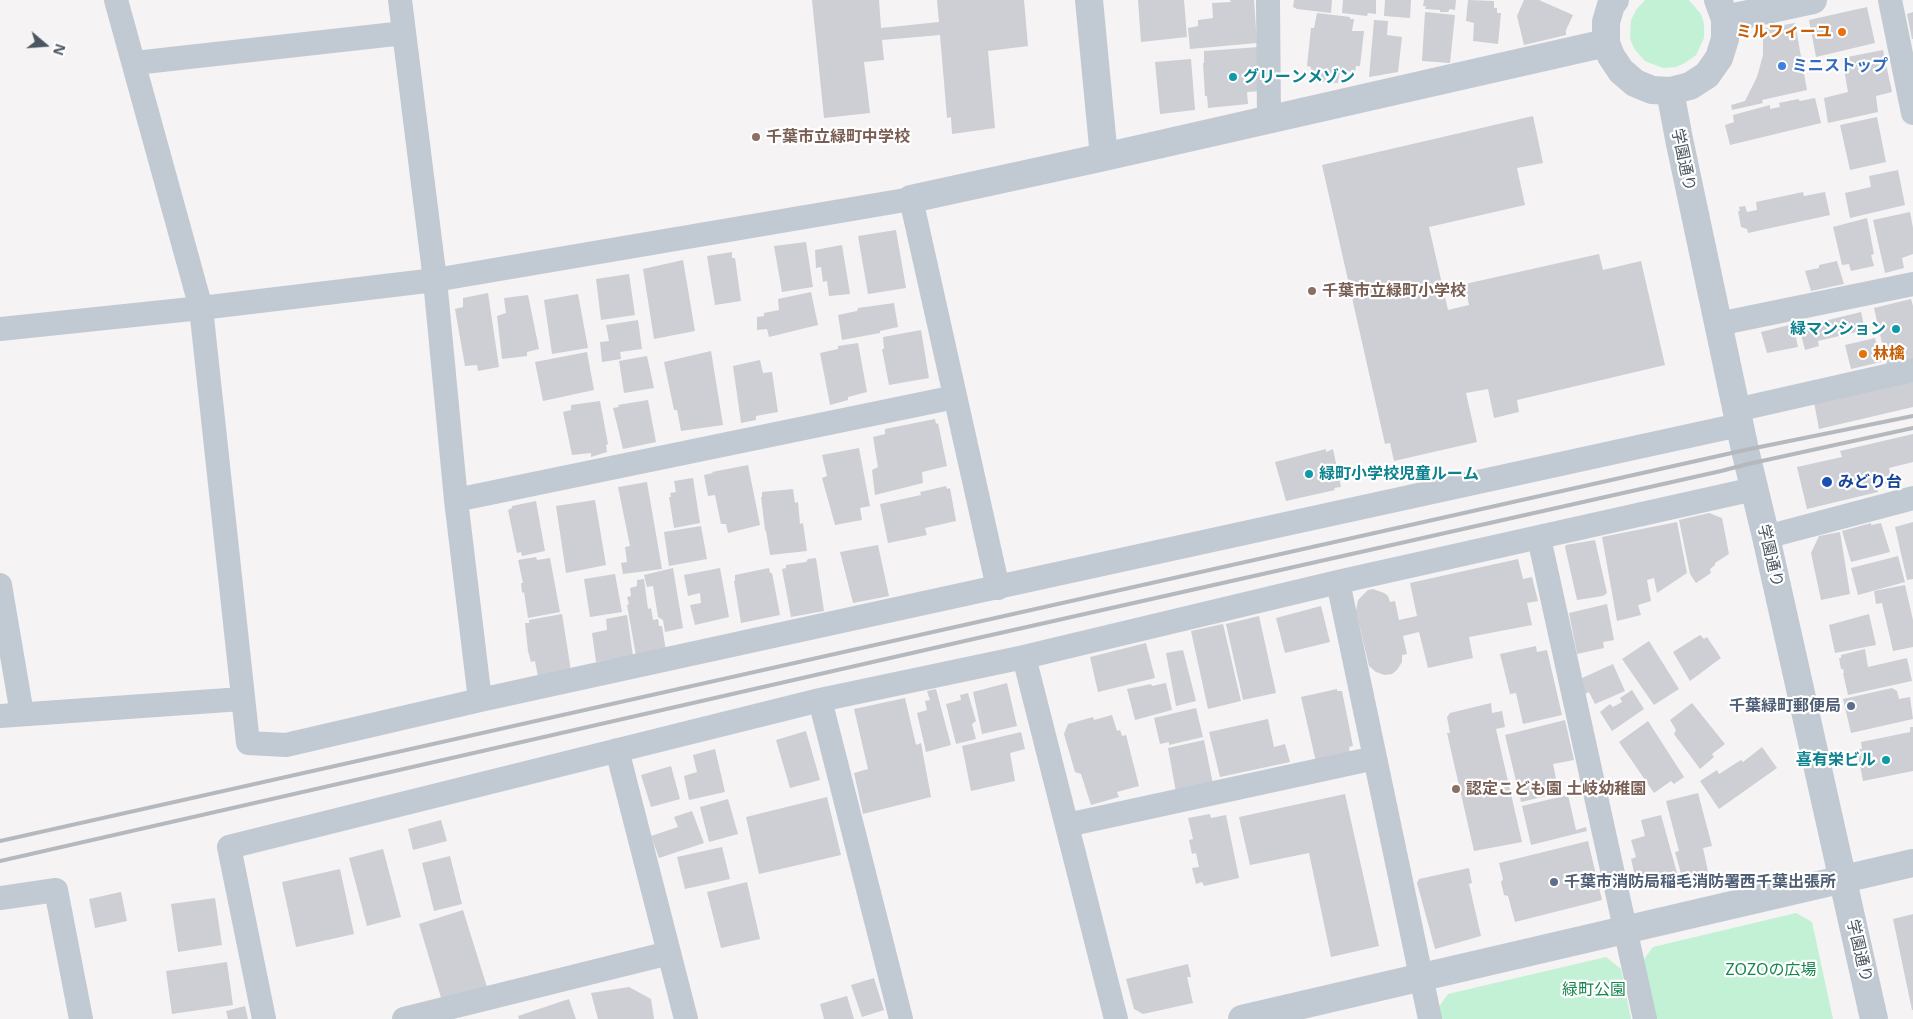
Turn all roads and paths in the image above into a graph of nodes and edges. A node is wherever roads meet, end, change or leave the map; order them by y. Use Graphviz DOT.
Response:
graph roads {
  1 [pos="116,0"];
  2 [pos="400,0"];
  3 [pos="1089,0"];
  4 [pos="1268,0"];
  5 [pos="1813,0"];
  6 [pos="1890,0"];
  7 [pos="1608,2"];
  8 [pos="1721,9"];
  9 [pos="404,33"];
  10 [pos="1606,42"];
  11 [pos="135,63"];
  12 [pos="1670,91"];
  13 [pos="1913,113"];
  14 [pos="1269,119"];
  15 [pos="1104,157"];
  16 [pos="911,199"];
  17 [pos="435,280"];
  18 [pos="1913,284"];
  19 [pos="201,308"];
  20 [pos="1718,324"];
  21 [pos="0,329"];
  22 [pos="1913,370"];
  23 [pos="956,397"];
  24 [pos="1738,417"];
  25 [pos="1754,489"];
  26 [pos="1913,498"];
  27 [pos="456,500"];
  28 [pos="1766,537"];
  29 [pos="1539,538"];
  30 [pos="1338,582"];
  31 [pos="0,584"];
  32 [pos="998,588"];
  33 [pos="1024,657"];
  34 [pos="242,699"];
  35 [pos="480,700"];
  36 [pos="820,700"];
  37 [pos="11,715"];
  38 [pos="617,750"];
  39 [pos="1375,758"];
  40 [pos="1067,824"];
  41 [pos="1913,863"];
  42 [pos="1844,879"];
  43 [pos="0,898"];
  44 [pos="1626,930"];
  45 [pos="669,953"];
  46 [pos="1422,978"];
  47 [pos="81,1019"];
  48 [pos="264,1019"];
  49 [pos="404,1019"];
  50 [pos="686,1019"];
  51 [pos="901,1019"];
  52 [pos="1116,1019"];
  53 [pos="1242,1019"];
  54 [pos="1430,1019"];
  55 [pos="1645,1019"];
  56 [pos="1874,1019"];
  1 -- 11 [label="street"];
  2 -- 9 [label="street"];
  3 -- 15 [label="street"];
  4 -- 14 [label="street"];
  5 -- 8 [label="street"];
  6 -- 13 [label="street"];
  7 -- 10 [label="street"];
  8 -- 12 [label="street"];
  9 -- 11 [label="street"];
  9 -- 17 [label="street"];
  10 -- 12 [label="street"];
  10 -- 14 [label="street"];
  11 -- 19 [label="street"];
  12 -- 20 [label="street, 学園通り"];
  14 -- 15 [label="street"];
  15 -- 16 [label="street"];
  16 -- 17 [label="street"];
  16 -- 23 [label="street"];
  17 -- 19 [label="street"];
  17 -- 27 [label="street"];
  18 -- 20 [label="street"];
  19 -- 21 [label="street"];
  19 -- 34 [label="street"];
  20 -- 24 [label="street, 学園通り"];
  22 -- 24 [label="street"];
  23 -- 27 [label="street"];
  23 -- 32 [label="street"];
  24 -- 25 [label="street, 学園通り"];
  24 -- 32 [label="street"];
  25 -- 28 [label="street, 学園通り"];
  25 -- 29 [label="street"];
  26 -- 28 [label="street"];
  27 -- 35 [label="street"];
  28 -- 42 [label="street, 学園通り"];
  29 -- 30 [label="street"];
  29 -- 44 [label="street"];
  30 -- 33 [label="street"];
  30 -- 39 [label="street"];
  31 -- 37 [label="street"];
  32 -- 35 [label="street"];
  33 -- 36 [label="street"];
  33 -- 40 [label="street"];
  34 -- 35 [label="street"];
  34 -- 37 [label="street"];
  36 -- 38 [label="street"];
  36 -- 51 [label="street"];
  38 -- 45 [label="street"];
  38 -- 48 [label="street"];
  39 -- 40 [label="street"];
  39 -- 46 [label="street"];
  40 -- 52 [label="street"];
  41 -- 42 [label="street"];
  42 -- 44 [label="street"];
  42 -- 56 [label="street, 学園通り"];
  43 -- 47 [label="street"];
  44 -- 46 [label="street"];
  44 -- 55 [label="street"];
  45 -- 49 [label="street"];
  45 -- 50 [label="street"];
  46 -- 53 [label="street"];
  46 -- 54 [label="street"];
}
